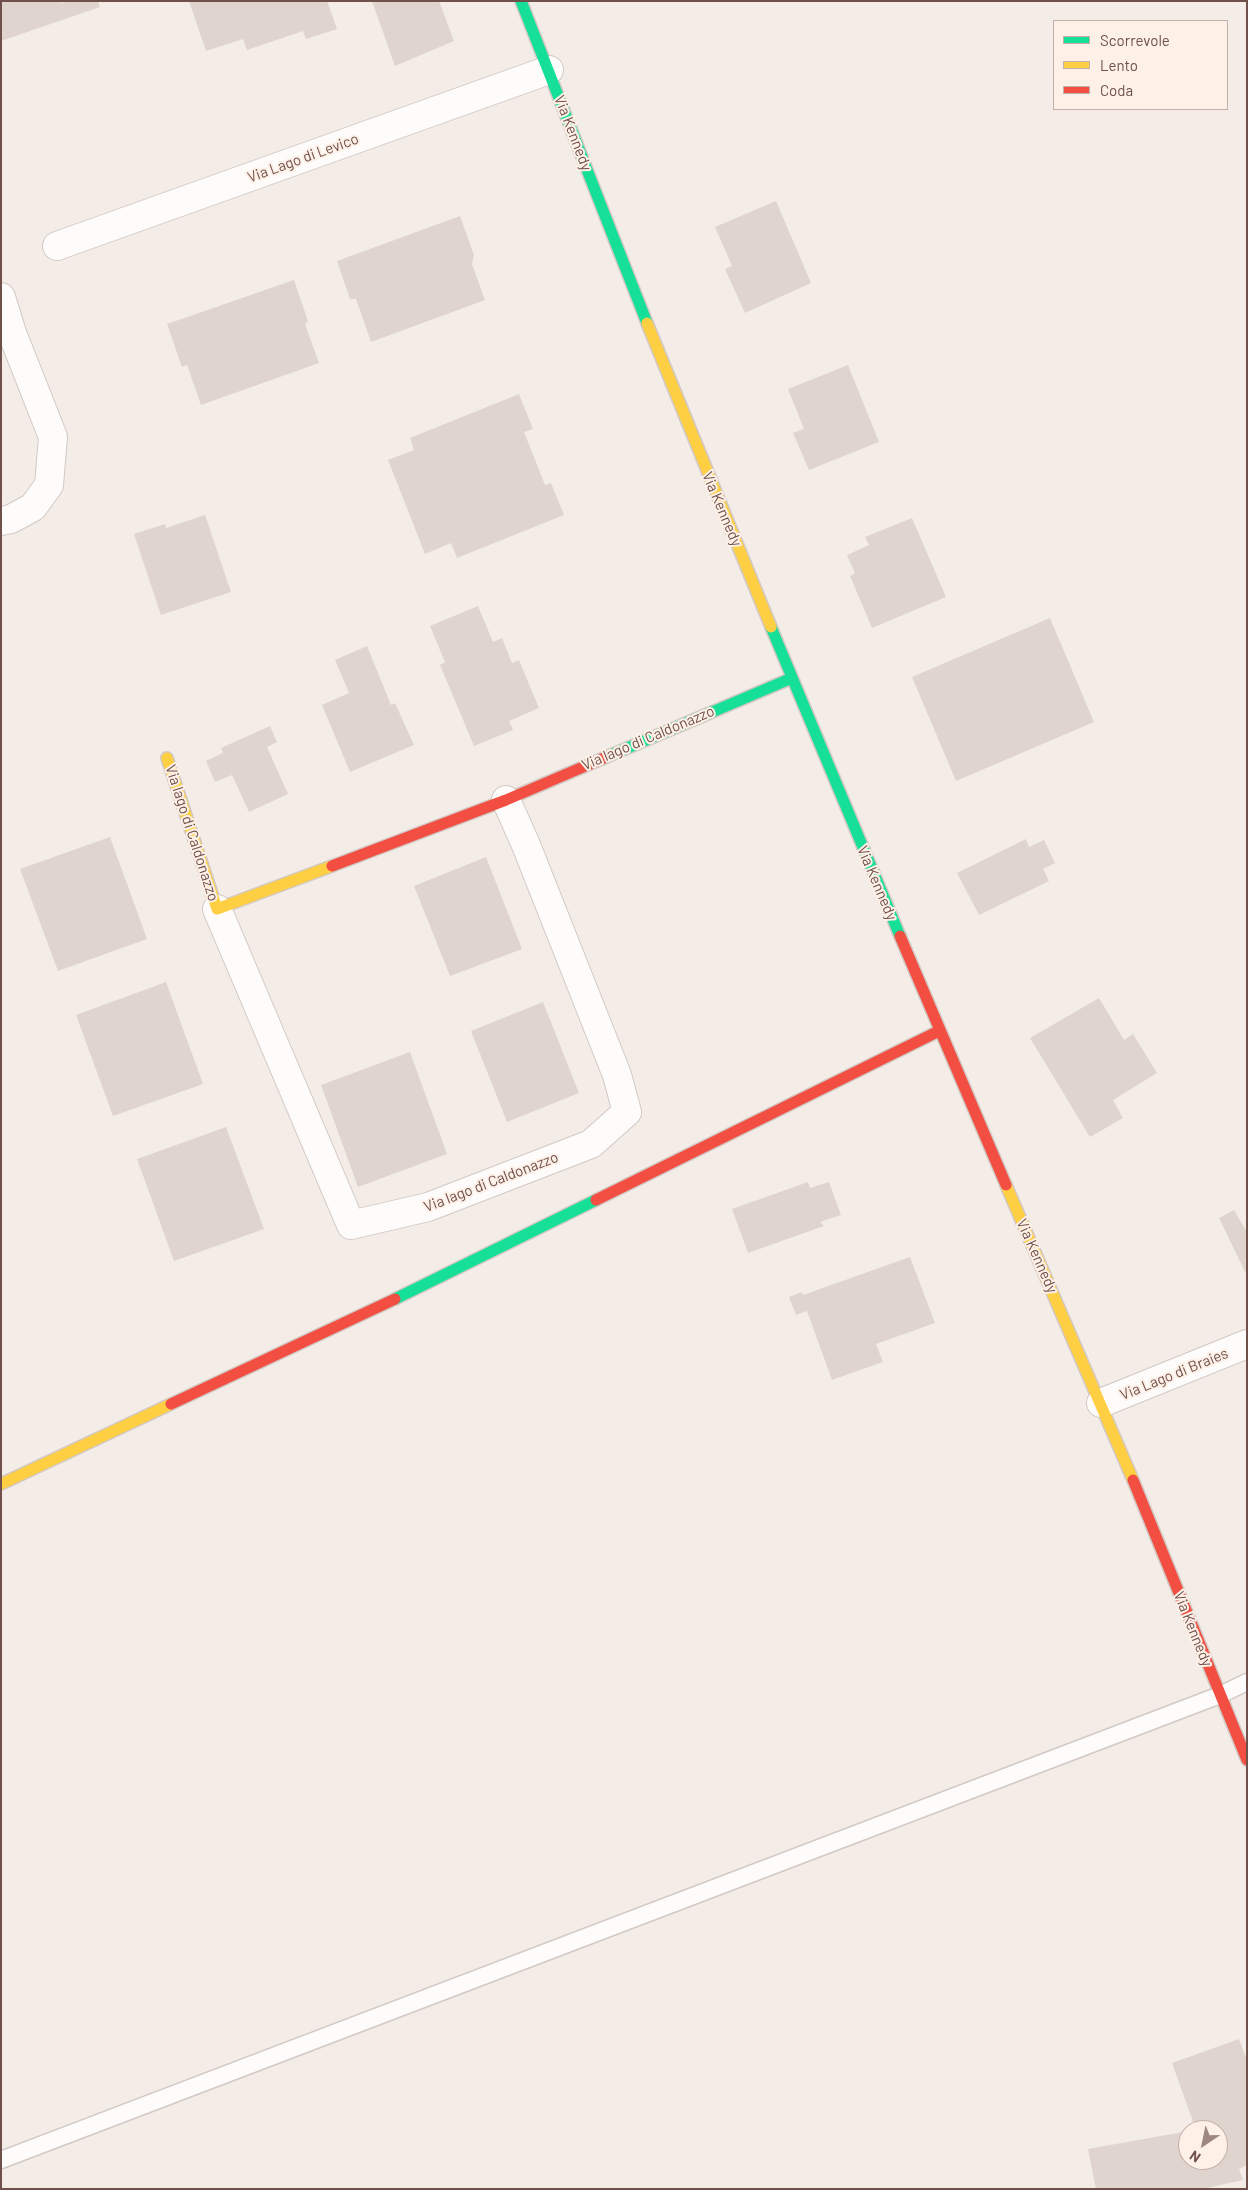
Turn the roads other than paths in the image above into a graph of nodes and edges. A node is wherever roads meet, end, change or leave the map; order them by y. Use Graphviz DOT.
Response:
graph roads {
  1 [pos="522,1"];
  2 [pos="549,70"];
  3 [pos="57,246"];
  4 [pos="1,297"];
  5 [pos="1,521"];
  6 [pos="792,678"];
  7 [pos="167,758"];
  8 [pos="506,800"];
  9 [pos="217,909"];
  10 [pos="938,1031"];
  11 [pos="1247,1344"];
  12 [pos="1101,1403"];
  13 [pos="1,1484"];
  14 [pos="1247,1682"];
  15 [pos="1220,1695"];
  16 [pos="1247,1760"];
  17 [pos="1,2160"];
  1 -- 2 [label="street, Via Kennedy"];
  2 -- 3 [label="street, Via Lago di Levico"];
  2 -- 6 [label="street, Via Kennedy"];
  4 -- 5 [label="street"];
  6 -- 8 [label="street, Via lago di Caldonazzo"];
  6 -- 10 [label="street, Via Kennedy"];
  7 -- 9 [label="street, Via lago di Caldonazzo"];
  8 -- 9 [label="street, Via lago di Caldonazzo"];
  8 -- 9 [label="street, Via lago di Caldonazzo"];
  10 -- 12 [label="street, Via Kennedy"];
  10 -- 13 [label="street"];
  11 -- 12 [label="street, Via Lago di Braies"];
  12 -- 15 [label="street, Via Kennedy"];
  14 -- 15 [label="lane"];
  15 -- 16 [label="street, Via Kennedy"];
  15 -- 17 [label="lane"];
}
